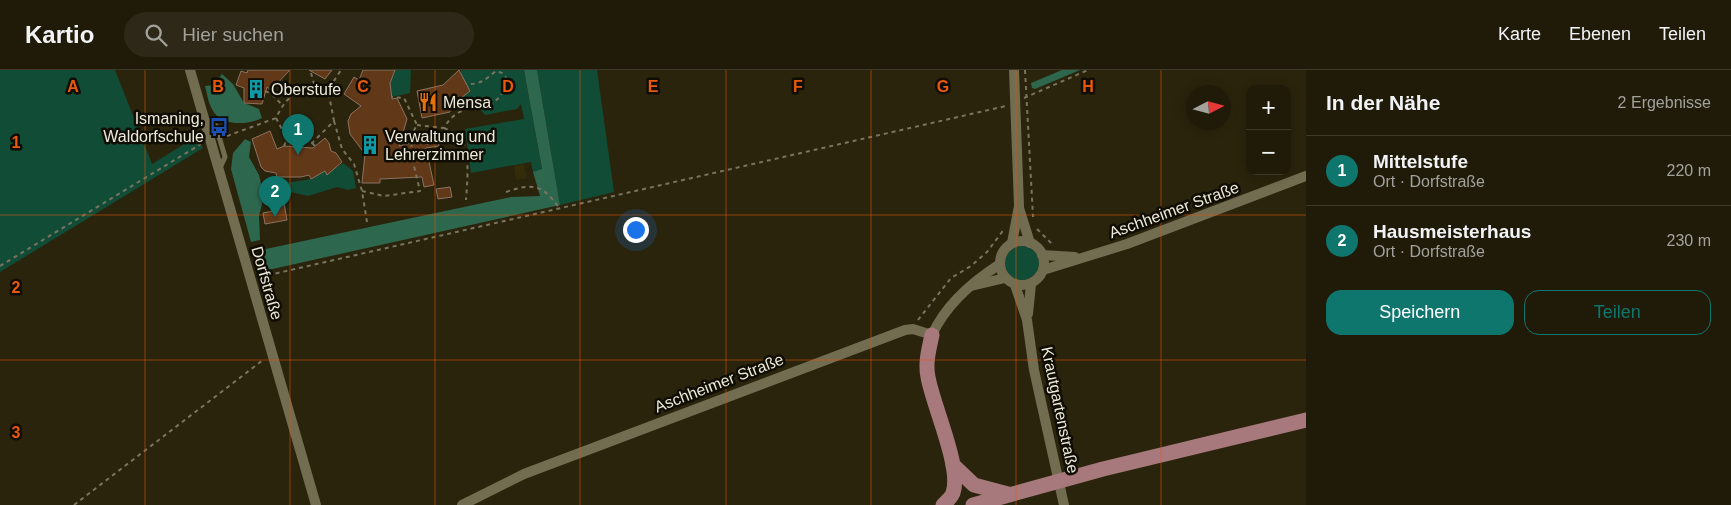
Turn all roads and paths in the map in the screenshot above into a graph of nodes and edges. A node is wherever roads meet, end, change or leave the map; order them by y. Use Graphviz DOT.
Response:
graph roads {
  1 [pos="190,70"];
  2 [pos="341,70"];
  3 [pos="1014,70"];
  4 [pos="1025,70"];
  5 [pos="1088,70"];
  6 [pos="311,73"];
  7 [pos="466,84"];
  8 [pos="315,87"];
  9 [pos="328,90"];
  10 [pos="266,91"];
  11 [pos="1027,96"];
  12 [pos="392,97"];
  13 [pos="1016,101"];
  14 [pos="283,106"];
  15 [pos="276,118"];
  16 [pos="334,121"];
  17 [pos="417,125"];
  18 [pos="444,128"];
  19 [pos="215,139"];
  20 [pos="287,139"];
  21 [pos="312,143"];
  22 [pos="284,146"];
  23 [pos="317,148"];
  24 [pos="1306,176"];
  25 [pos="362,191"];
  26 [pos="506,192"];
  27 [pos="466,200"];
  28 [pos="1019,206"];
  29 [pos="559,208"];
  30 [pos="368,222"];
  31 [pos="1034,225"];
  32 [pos="1030,242"];
  33 [pos="1012,243"];
  34 [pos="1042,255"];
  35 [pos="1081,258"];
  36 [pos="1000,264"];
  37 [pos="0,266"];
  38 [pos="1043,270"];
  39 [pos="1005,278"];
  40 [pos="249,279"];
  41 [pos="1031,284"];
  42 [pos="1016,285"];
  43 [pos="971,286"];
  44 [pos="1028,320"];
  45 [pos="932,335"];
  46 [pos="271,354"];
  47 [pos="1306,420"];
  48 [pos="953,465"];
  49 [pos="1009,494"];
  50 [pos="1064,502"];
  51 [pos="74,505"];
  52 [pos="316,505"];
  53 [pos="462,505"];
  54 [pos="943,505"];
  55 [pos="973,505"];
  1 -- 19 [label="street, Dorfstraße"];
  2 -- 9 [label="path"];
  3 -- 13 [label="street"];
  4 -- 11 [label="path"];
  5 -- 11 [label="path"];
  6 -- 8 [label="path"];
  7 -- 18 [label="path"];
  8 -- 9 [label="path"];
  8 -- 14 [label="path"];
  9 -- 16 [label="path"];
  10 -- 14 [label="path"];
  11 -- 31 [label="path"];
  12 -- 17 [label="path"];
  13 -- 28 [label="street"];
  13 -- 29 [label="path"];
  14 -- 15 [label="path"];
  15 -- 19 [label="path"];
  15 -- 20 [label="path"];
  16 -- 21 [label="path"];
  16 -- 25 [label="path"];
  17 -- 18 [label="path"];
  17 -- 25 [label="path"];
  18 -- 27 [label="path"];
  19 -- 37 [label="path"];
  19 -- 40 [label="street, Dorfstraße"];
  20 -- 21 [label="path"];
  20 -- 22 [label="path"];
  21 -- 23 [label="path"];
  24 -- 35 [label="street, Aschheimer Straße"];
  25 -- 30 [label="path"];
  26 -- 29 [label="path"];
  28 -- 32 [label="street"];
  28 -- 33 [label="street"];
  29 -- 40 [label="path"];
  32 -- 33 [label="street"];
  32 -- 34 [label="street"];
  33 -- 36 [label="street"];
  34 -- 35 [label="street, Aschheimer Straße"];
  34 -- 38 [label="street"];
  35 -- 38 [label="street, Aschheimer Straße"];
  36 -- 39 [label="street"];
  36 -- 43 [label="street"];
  38 -- 41 [label="street"];
  39 -- 42 [label="street"];
  39 -- 43 [label="street"];
  40 -- 46 [label="street, Dorfstraße"];
  41 -- 42 [label="street"];
  41 -- 44 [label="street, Krautgartenstraße"];
  42 -- 44 [label="street, Krautgartenstraße"];
  43 -- 45 [label="street"];
  44 -- 50 [label="street, Krautgartenstraße"];
  45 -- 48 [label="main road"];
  45 -- 53 [label="street, Aschheimer Straße"];
  46 -- 51 [label="path"];
  46 -- 52 [label="street, Dorfstraße"];
  47 -- 49 [label="main road"];
  48 -- 49 [label="main road"];
  48 -- 54 [label="main road"];
  49 -- 55 [label="main road"];
}
